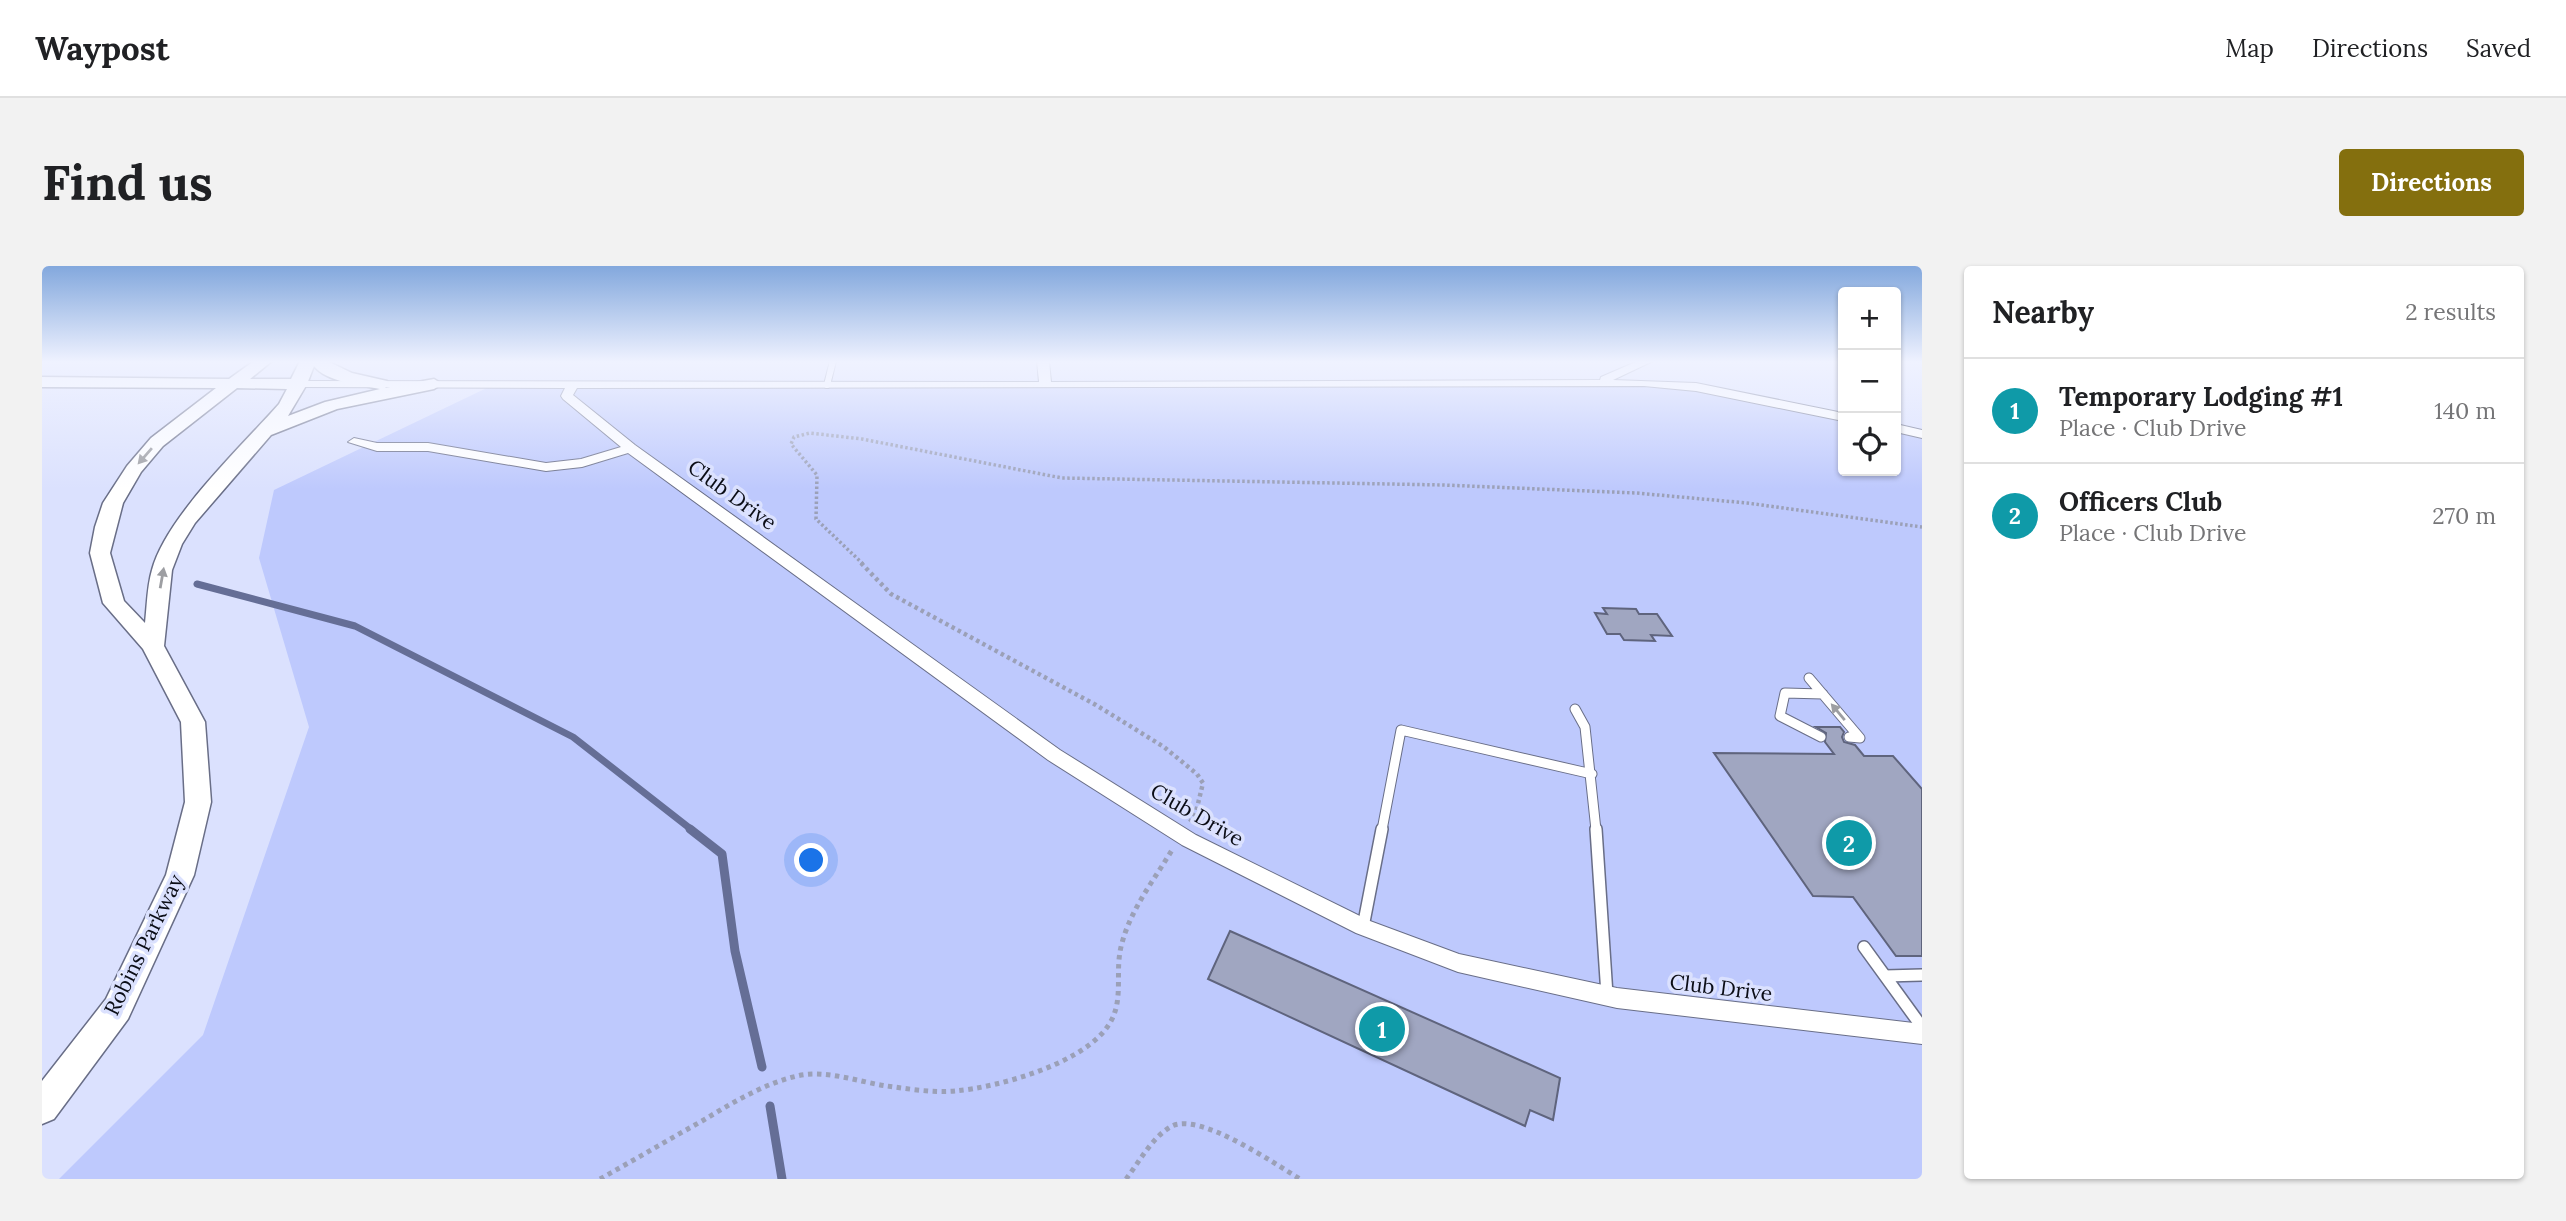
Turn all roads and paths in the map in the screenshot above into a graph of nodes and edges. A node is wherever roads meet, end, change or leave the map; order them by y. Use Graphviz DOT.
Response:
graph roads {
  1 [pos="169,404"];
  2 [pos="183,404"];
  3 [pos="289,404"];
  4 [pos="333,404"];
  5 [pos="576,404"];
  6 [pos="1777,404"];
  7 [pos="174,407"];
  8 [pos="1838,416"];
  9 [pos="1901,429"];
  10 [pos="1922,434"];
  11 [pos="262,435"];
  12 [pos="354,442"];
  13 [pos="630,448"];
  14 [pos="1922,527"];
  15 [pos="153,646"];
  16 [pos="1809,678"];
  17 [pos="1823,694"];
  18 [pos="1575,709"];
  19 [pos="1821,737"];
  20 [pos="1849,737"];
  21 [pos="1592,774"];
  22 [pos="1181,835"];
  23 [pos="1363,927"];
  24 [pos="1864,947"];
  25 [pos="1922,975"];
  26 [pos="1885,976"];
  27 [pos="1607,995"];
  28 [pos="1922,1027"];
  29 [pos="1922,1034"];
  30 [pos="42,1108"];
  31 [pos="600,1179"];
  32 [pos="1126,1179"];
  33 [pos="1300,1179"];
  1 -- 7 [label="street"];
  2 -- 7 [label="street, Robins Parkway"];
  3 -- 11 [label="street"];
  4 -- 11 [label="street"];
  5 -- 13 [label="street, Club Drive"];
  6 -- 8 [label="street"];
  7 -- 15 [label="street, Robins Parkway, one-way"];
  9 -- 10 [label="street"];
  15 -- 11 [label="street, one-way"];
  12 -- 13 [label="street"];
  13 -- 22 [label="street, Club Drive"];
  14 -- 22 [label="path"];
  15 -- 30 [label="street, Robins Parkway"];
  16 -- 17 [label="lane"];
  17 -- 19 [label="lane"];
  20 -- 17 [label="lane, one-way"];
  18 -- 21 [label="lane"];
  21 -- 23 [label="lane"];
  21 -- 27 [label="lane"];
  22 -- 23 [label="street, Club Drive"];
  22 -- 31 [label="path"];
  23 -- 27 [label="street, Club Drive"];
  24 -- 26 [label="lane"];
  25 -- 26 [label="lane"];
  26 -- 28 [label="lane"];
  27 -- 29 [label="street, Club Drive"];
  32 -- 33 [label="path"];
}
